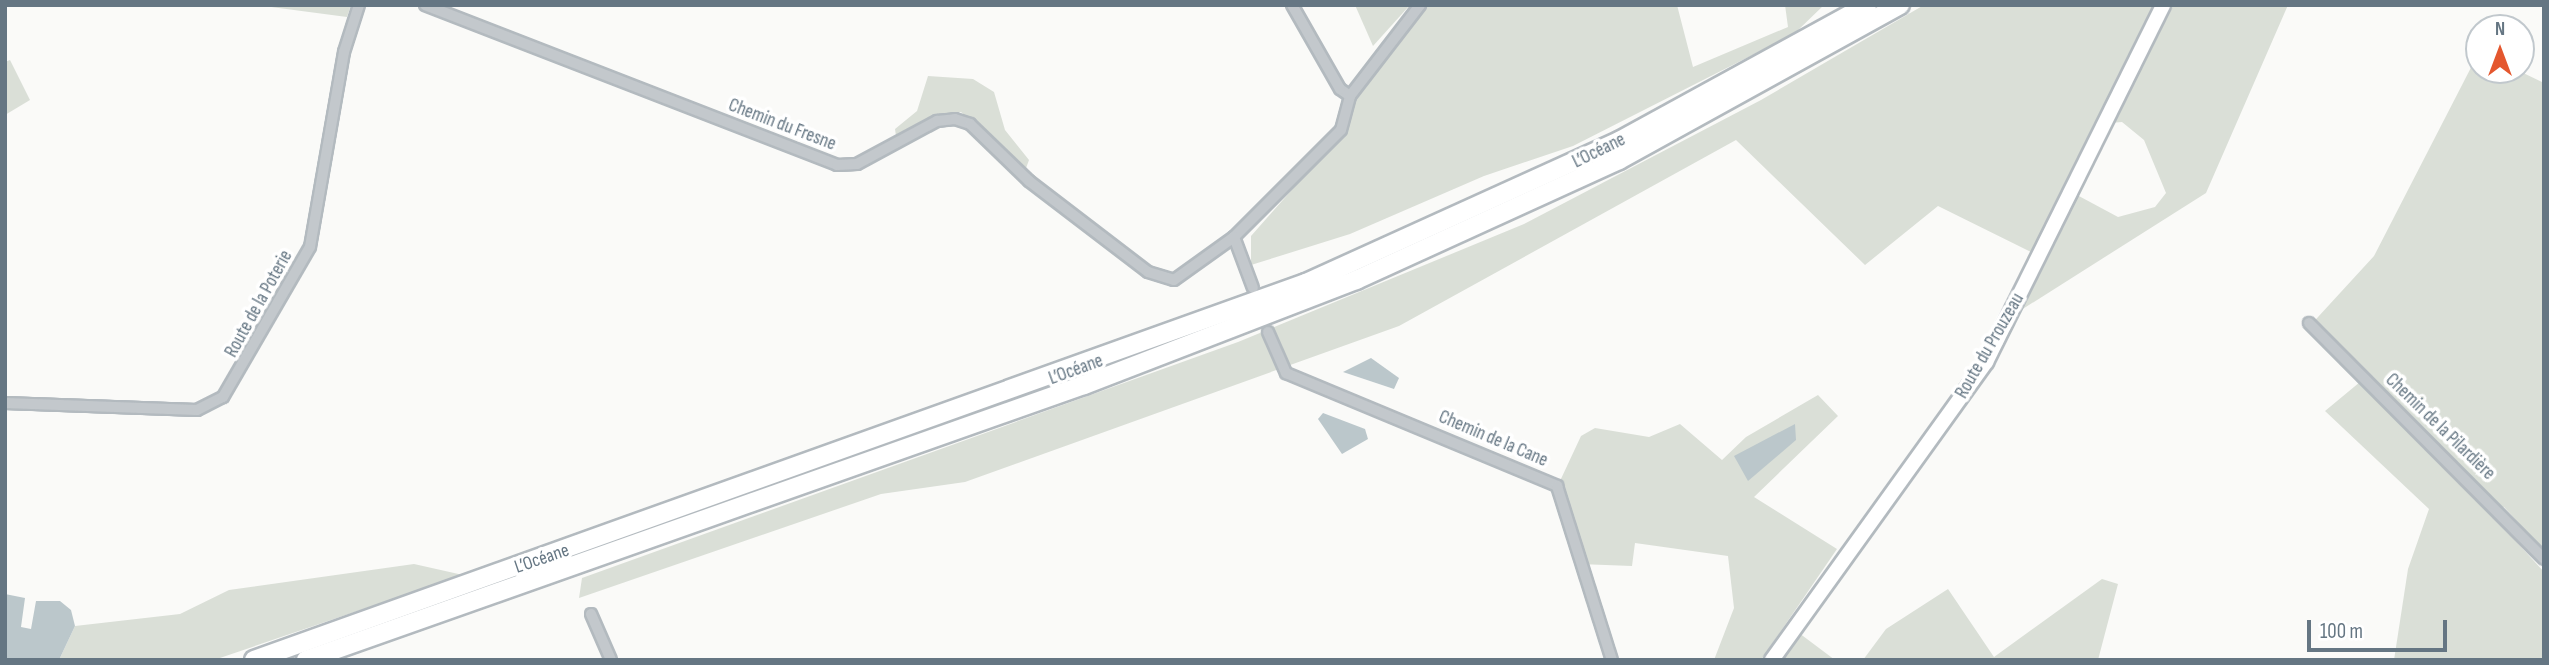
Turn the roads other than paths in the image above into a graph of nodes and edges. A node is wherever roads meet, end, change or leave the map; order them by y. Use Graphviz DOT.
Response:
graph roads {
  1 [pos="359,5"];
  2 [pos="425,5"];
  3 [pos="1293,5"];
  4 [pos="1420,5"];
  5 [pos="1867,5"];
  6 [pos="1900,5"];
  7 [pos="2163,5"];
  8 [pos="1350,96"];
  9 [pos="1234,237"];
  10 [pos="1253,288"];
  11 [pos="2309,323"];
  12 [pos="1268,332"];
  13 [pos="5,403"];
  14 [pos="2544,559"];
  15 [pos="591,614"];
  16 [pos="254,660"];
  17 [pos="306,660"];
  18 [pos="611,660"];
  19 [pos="1612,660"];
  20 [pos="1772,660"];
  1 -- 13 [label="street, Route de la Poterie"];
  2 -- 9 [label="street, Chemin du Fresne"];
  3 -- 8 [label="street"];
  4 -- 8 [label="street, Chemin du Fresne"];
  5 -- 16 [label="highway, L’Océane"];
  6 -- 17 [label="highway, L’Océane"];
  7 -- 20 [label="street, Route du Prouzeau"];
  8 -- 9 [label="street, Chemin du Fresne"];
  9 -- 10 [label="street"];
  11 -- 14 [label="street, Chemin de la Pilardière"];
  12 -- 19 [label="street, Chemin de la Cane"];
  15 -- 18 [label="street"];
}
